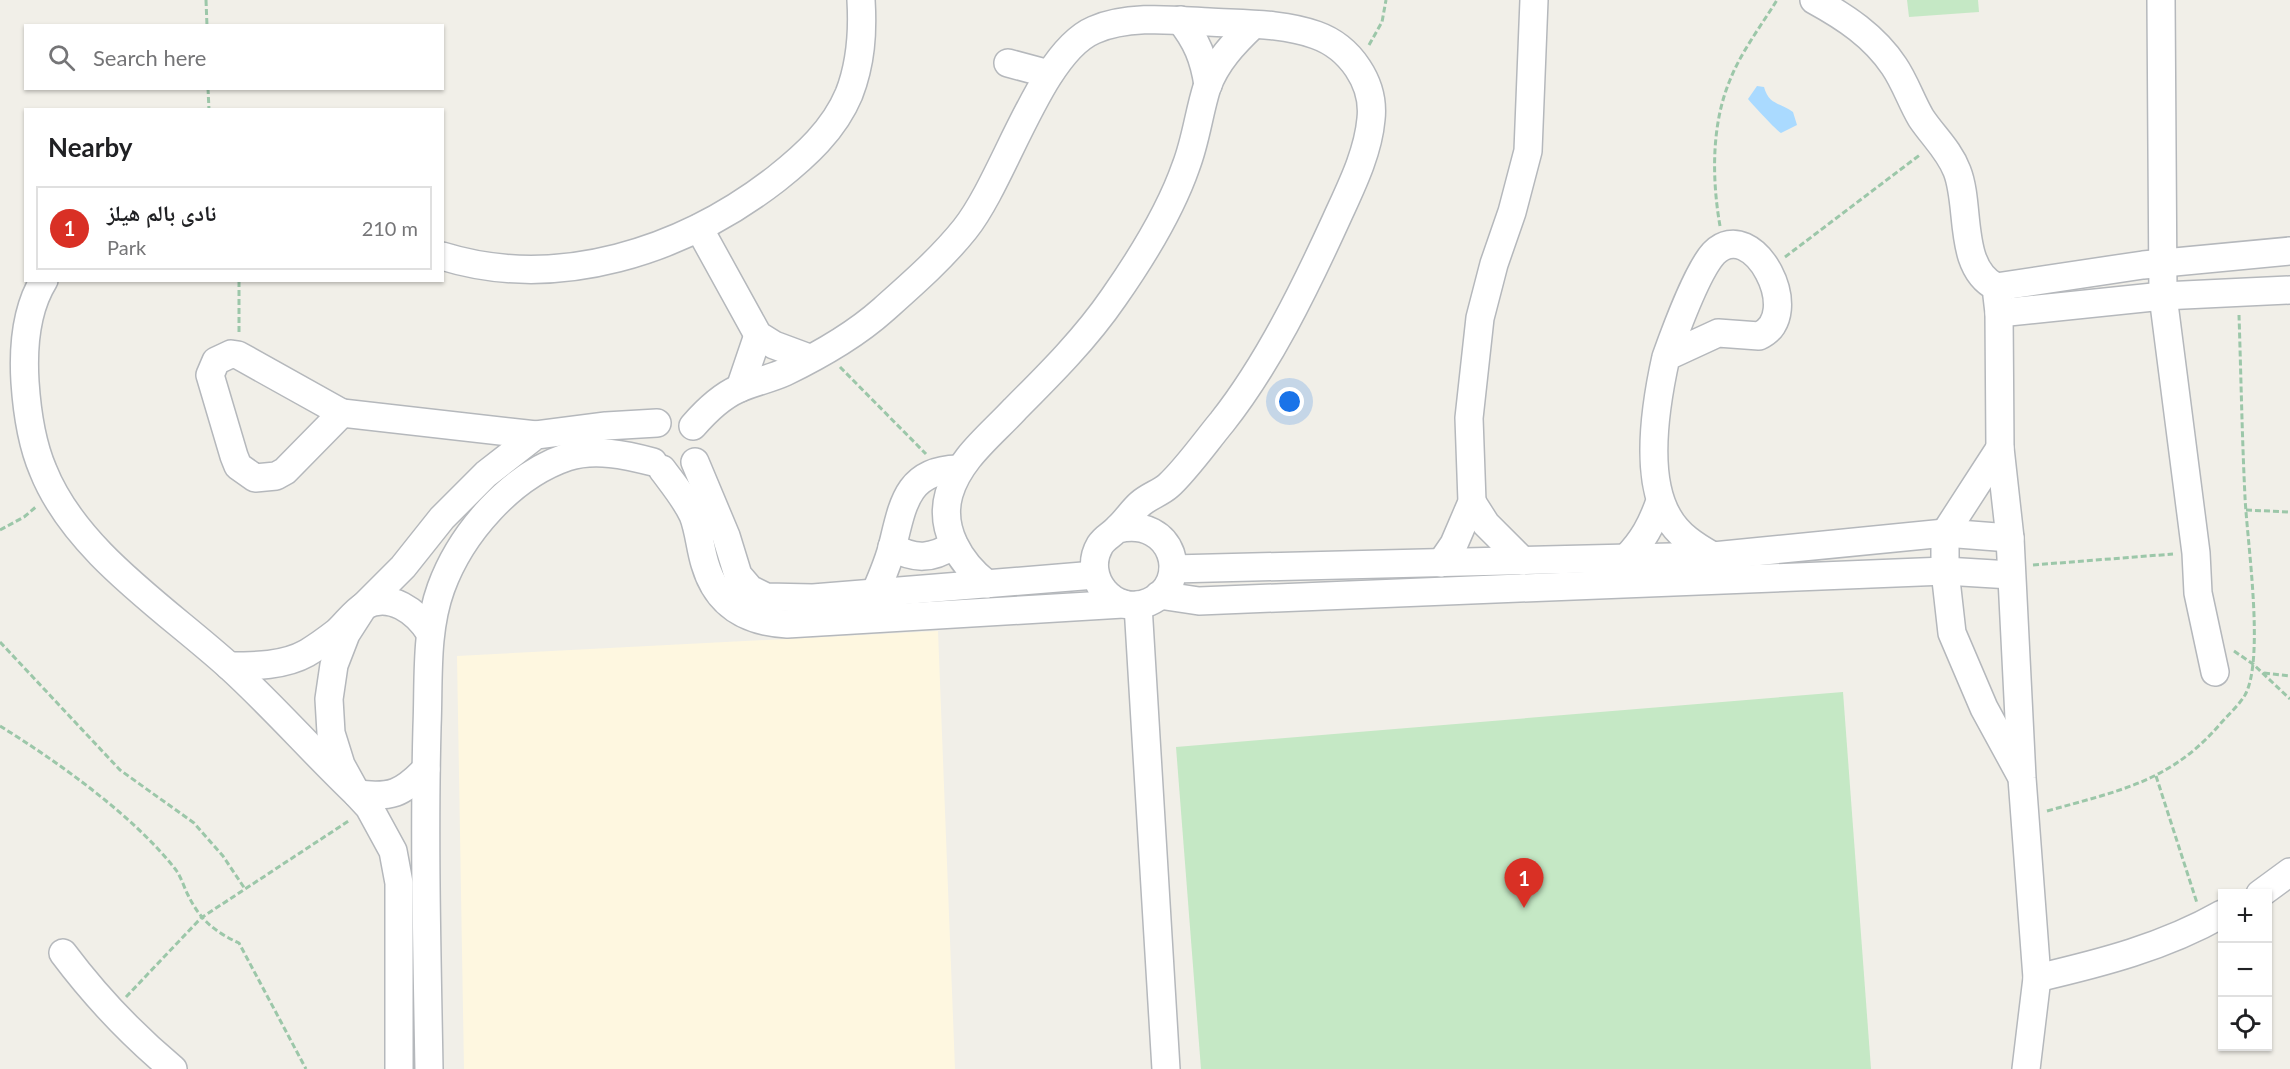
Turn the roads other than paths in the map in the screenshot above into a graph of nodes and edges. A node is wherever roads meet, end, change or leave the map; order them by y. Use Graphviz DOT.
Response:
graph roads {
  1 [pos="861,0"];
  2 [pos="1534,0"];
  3 [pos="1814,0"];
  4 [pos="2161,0"];
  5 [pos="1180,20"];
  6 [pos="1253,25"];
  7 [pos="1008,63"];
  8 [pos="1049,74"];
  9 [pos="1208,85"];
  10 [pos="699,228"];
  11 [pos="2290,251"];
  12 [pos="444,256"];
  13 [pos="2163,263"];
  14 [pos="43,282"];
  15 [pos="2290,290"];
  16 [pos="2163,296"];
  17 [pos="1689,299"];
  18 [pos="1997,300"];
  19 [pos="1718,333"];
  20 [pos="758,334"];
  21 [pos="816,354"];
  22 [pos="1666,357"];
  23 [pos="740,388"];
  24 [pos="342,413"];
  25 [pos="657,423"];
  26 [pos="693,426"];
  27 [pos="536,435"];
  28 [pos="2001,448"];
  29 [pos="695,462"];
  30 [pos="657,466"];
  31 [pos="950,469"];
  32 [pos="1167,486"];
  33 [pos="1660,501"];
  34 [pos="1472,502"];
  35 [pos="1118,529"];
  36 [pos="1945,533"];
  37 [pos="2010,538"];
  38 [pos="1165,542"];
  39 [pos="954,545"];
  40 [pos="892,547"];
  41 [pos="1713,556"];
  42 [pos="1626,558"];
  43 [pos="1523,561"];
  44 [pos="1441,563"];
  45 [pos="1173,569"];
  46 [pos="1945,571"];
  47 [pos="2011,571"];
  48 [pos="1095,575"];
  49 [pos="987,584"];
  50 [pos="875,592"];
  51 [pos="1140,601"];
  52 [pos="364,606"];
  53 [pos="430,633"];
  54 [pos="229,666"];
  55 [pos="2215,672"];
  56 [pos="426,770"];
  57 [pos="2022,778"];
  58 [pos="363,801"];
  59 [pos="2290,872"];
  60 [pos="2267,889"];
  61 [pos="2213,920"];
  62 [pos="63,953"];
  63 [pos="2037,978"];
  64 [pos="173,1069"];
  65 [pos="399,1069"];
  66 [pos="429,1069"];
  67 [pos="1166,1069"];
  68 [pos="2026,1069"];
  1 -- 10 [label="street"];
  2 -- 34 [label="street"];
  3 -- 18 [label="street"];
  4 -- 13 [label="street"];
  5 -- 6 [label="street"];
  5 -- 8 [label="street"];
  5 -- 9 [label="street"];
  6 -- 9 [label="street"];
  6 -- 32 [label="street"];
  7 -- 8 [label="street"];
  8 -- 21 [label="street"];
  9 -- 31 [label="street"];
  10 -- 12 [label="street"];
  10 -- 20 [label="street"];
  11 -- 13 [label="street"];
  13 -- 16 [label="street"];
  13 -- 18 [label="street"];
  14 -- 54 [label="street"];
  15 -- 16 [label="street"];
  16 -- 18 [label="street"];
  16 -- 55 [label="street"];
  17 -- 19 [label="street"];
  17 -- 19 [label="street"];
  17 -- 22 [label="street"];
  18 -- 28 [label="street"];
  19 -- 22 [label="street"];
  20 -- 21 [label="street"];
  20 -- 23 [label="street"];
  21 -- 23 [label="street"];
  22 -- 33 [label="street"];
  23 -- 26 [label="street"];
  24 -- 24 [label="street"];
  24 -- 27 [label="street"];
  25 -- 26 [label="street"];
  25 -- 27 [label="street"];
  25 -- 30 [label="street"];
  26 -- 29 [label="street"];
  27 -- 52 [label="street"];
  28 -- 36 [label="street"];
  28 -- 37 [label="street"];
  29 -- 30 [label="street"];
  29 -- 50 [label="street"];
  30 -- 51 [label="street"];
  30 -- 53 [label="street"];
  31 -- 39 [label="street"];
  31 -- 40 [label="street"];
  32 -- 35 [label="street"];
  32 -- 38 [label="street"];
  33 -- 41 [label="street"];
  33 -- 42 [label="street"];
  34 -- 43 [label="street"];
  34 -- 44 [label="street"];
  35 -- 38 [label="street"];
  35 -- 48 [label="street"];
  36 -- 37 [label="street"];
  36 -- 41 [label="street"];
  36 -- 46 [label="street"];
  37 -- 47 [label="street"];
  38 -- 45 [label="street"];
  39 -- 40 [label="street"];
  39 -- 49 [label="street"];
  40 -- 50 [label="street"];
  41 -- 42 [label="street"];
  42 -- 43 [label="street"];
  43 -- 44 [label="street"];
  44 -- 45 [label="street"];
  45 -- 51 [label="street"];
  46 -- 47 [label="street"];
  46 -- 51 [label="street"];
  46 -- 57 [label="street"];
  47 -- 57 [label="street"];
  48 -- 49 [label="street"];
  48 -- 51 [label="street"];
  49 -- 50 [label="street"];
  51 -- 67 [label="street"];
  52 -- 53 [label="street"];
  52 -- 54 [label="street"];
  52 -- 58 [label="street"];
  53 -- 56 [label="street"];
  54 -- 58 [label="street"];
  56 -- 58 [label="street"];
  56 -- 66 [label="street"];
  57 -- 63 [label="street"];
  58 -- 65 [label="street"];
  59 -- 60 [label="street"];
  61 -- 63 [label="street"];
  62 -- 64 [label="street"];
  63 -- 68 [label="street"];
}
